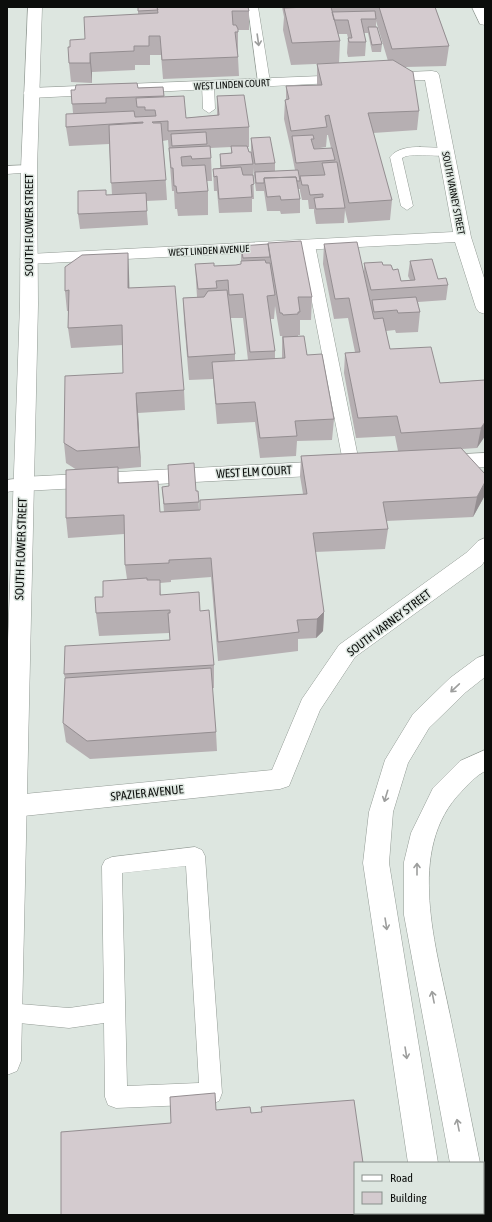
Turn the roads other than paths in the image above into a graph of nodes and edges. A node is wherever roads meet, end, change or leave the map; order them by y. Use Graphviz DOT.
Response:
graph roads {
  1 [pos="35,7"];
  2 [pos="254,7"];
  3 [pos="479,7"];
  4 [pos="485,21"];
  5 [pos="432,75"];
  6 [pos="264,78"];
  7 [pos="208,85"];
  8 [pos="31,93"];
  9 [pos="209,109"];
  10 [pos="446,152"];
  11 [pos="30,169"];
  12 [pos="7,170"];
  13 [pos="407,206"];
  14 [pos="462,237"];
  15 [pos="308,245"];
  16 [pos="29,259"];
  17 [pos="485,308"];
  18 [pos="485,460"];
  19 [pos="422,464"];
  20 [pos="359,467"];
  21 [pos="15,485"];
  22 [pos="485,546"];
  23 [pos="14,565"];
  24 [pos="13,625"];
  25 [pos="485,664"];
  26 [pos="485,760"];
  27 [pos="280,779"];
  28 [pos="14,806"];
  29 [pos="8,1012"];
  30 [pos="114,1012"];
  31 [pos="7,1061"];
  32 [pos="423,1162"];
  33 [pos="465,1162"];
  1 -- 8 [label="main road, SOUTH FLOWER STREET"];
  2 -- 6 [label="lane, one-way"];
  3 -- 4 [label="main road"];
  5 -- 6 [label="main road, WEST LINDEN COURT"];
  5 -- 10 [label="main road, SOUTH VARNEY STREET"];
  6 -- 7 [label="main road, WEST LINDEN COURT"];
  7 -- 8 [label="main road, WEST LINDEN COURT"];
  7 -- 9 [label="lane"];
  8 -- 11 [label="main road, SOUTH FLOWER STREET"];
  10 -- 13 [label="lane"];
  10 -- 14 [label="main road, SOUTH VARNEY STREET"];
  11 -- 12 [label="lane"];
  11 -- 16 [label="main road, SOUTH FLOWER STREET"];
  14 -- 15 [label="main road, WEST LINDEN AVENUE"];
  14 -- 17 [label="main road, SOUTH VARNEY STREET"];
  15 -- 16 [label="main road, WEST LINDEN AVENUE"];
  15 -- 20 [label="lane"];
  16 -- 21 [label="main road, SOUTH FLOWER STREET"];
  18 -- 19 [label="main road"];
  20 -- 21 [label="main road, WEST ELM COURT"];
  21 -- 23 [label="main road, SOUTH FLOWER STREET"];
  22 -- 27 [label="main road, SOUTH VARNEY STREET"];
  23 -- 24 [label="main road, SOUTH FLOWER STREET"];
  24 -- 28 [label="main road, SOUTH FLOWER STREET"];
  25 -- 32 [label="main road, one-way"];
  33 -- 26 [label="main road, one-way"];
  27 -- 28 [label="main road, SPAZIER AVENUE"];
  28 -- 29 [label="main road, SOUTH FLOWER STREET"];
  29 -- 30 [label="lane"];
  29 -- 31 [label="main road, SOUTH FLOWER STREET"];
  30 -- 30 [label="lane"];
}
